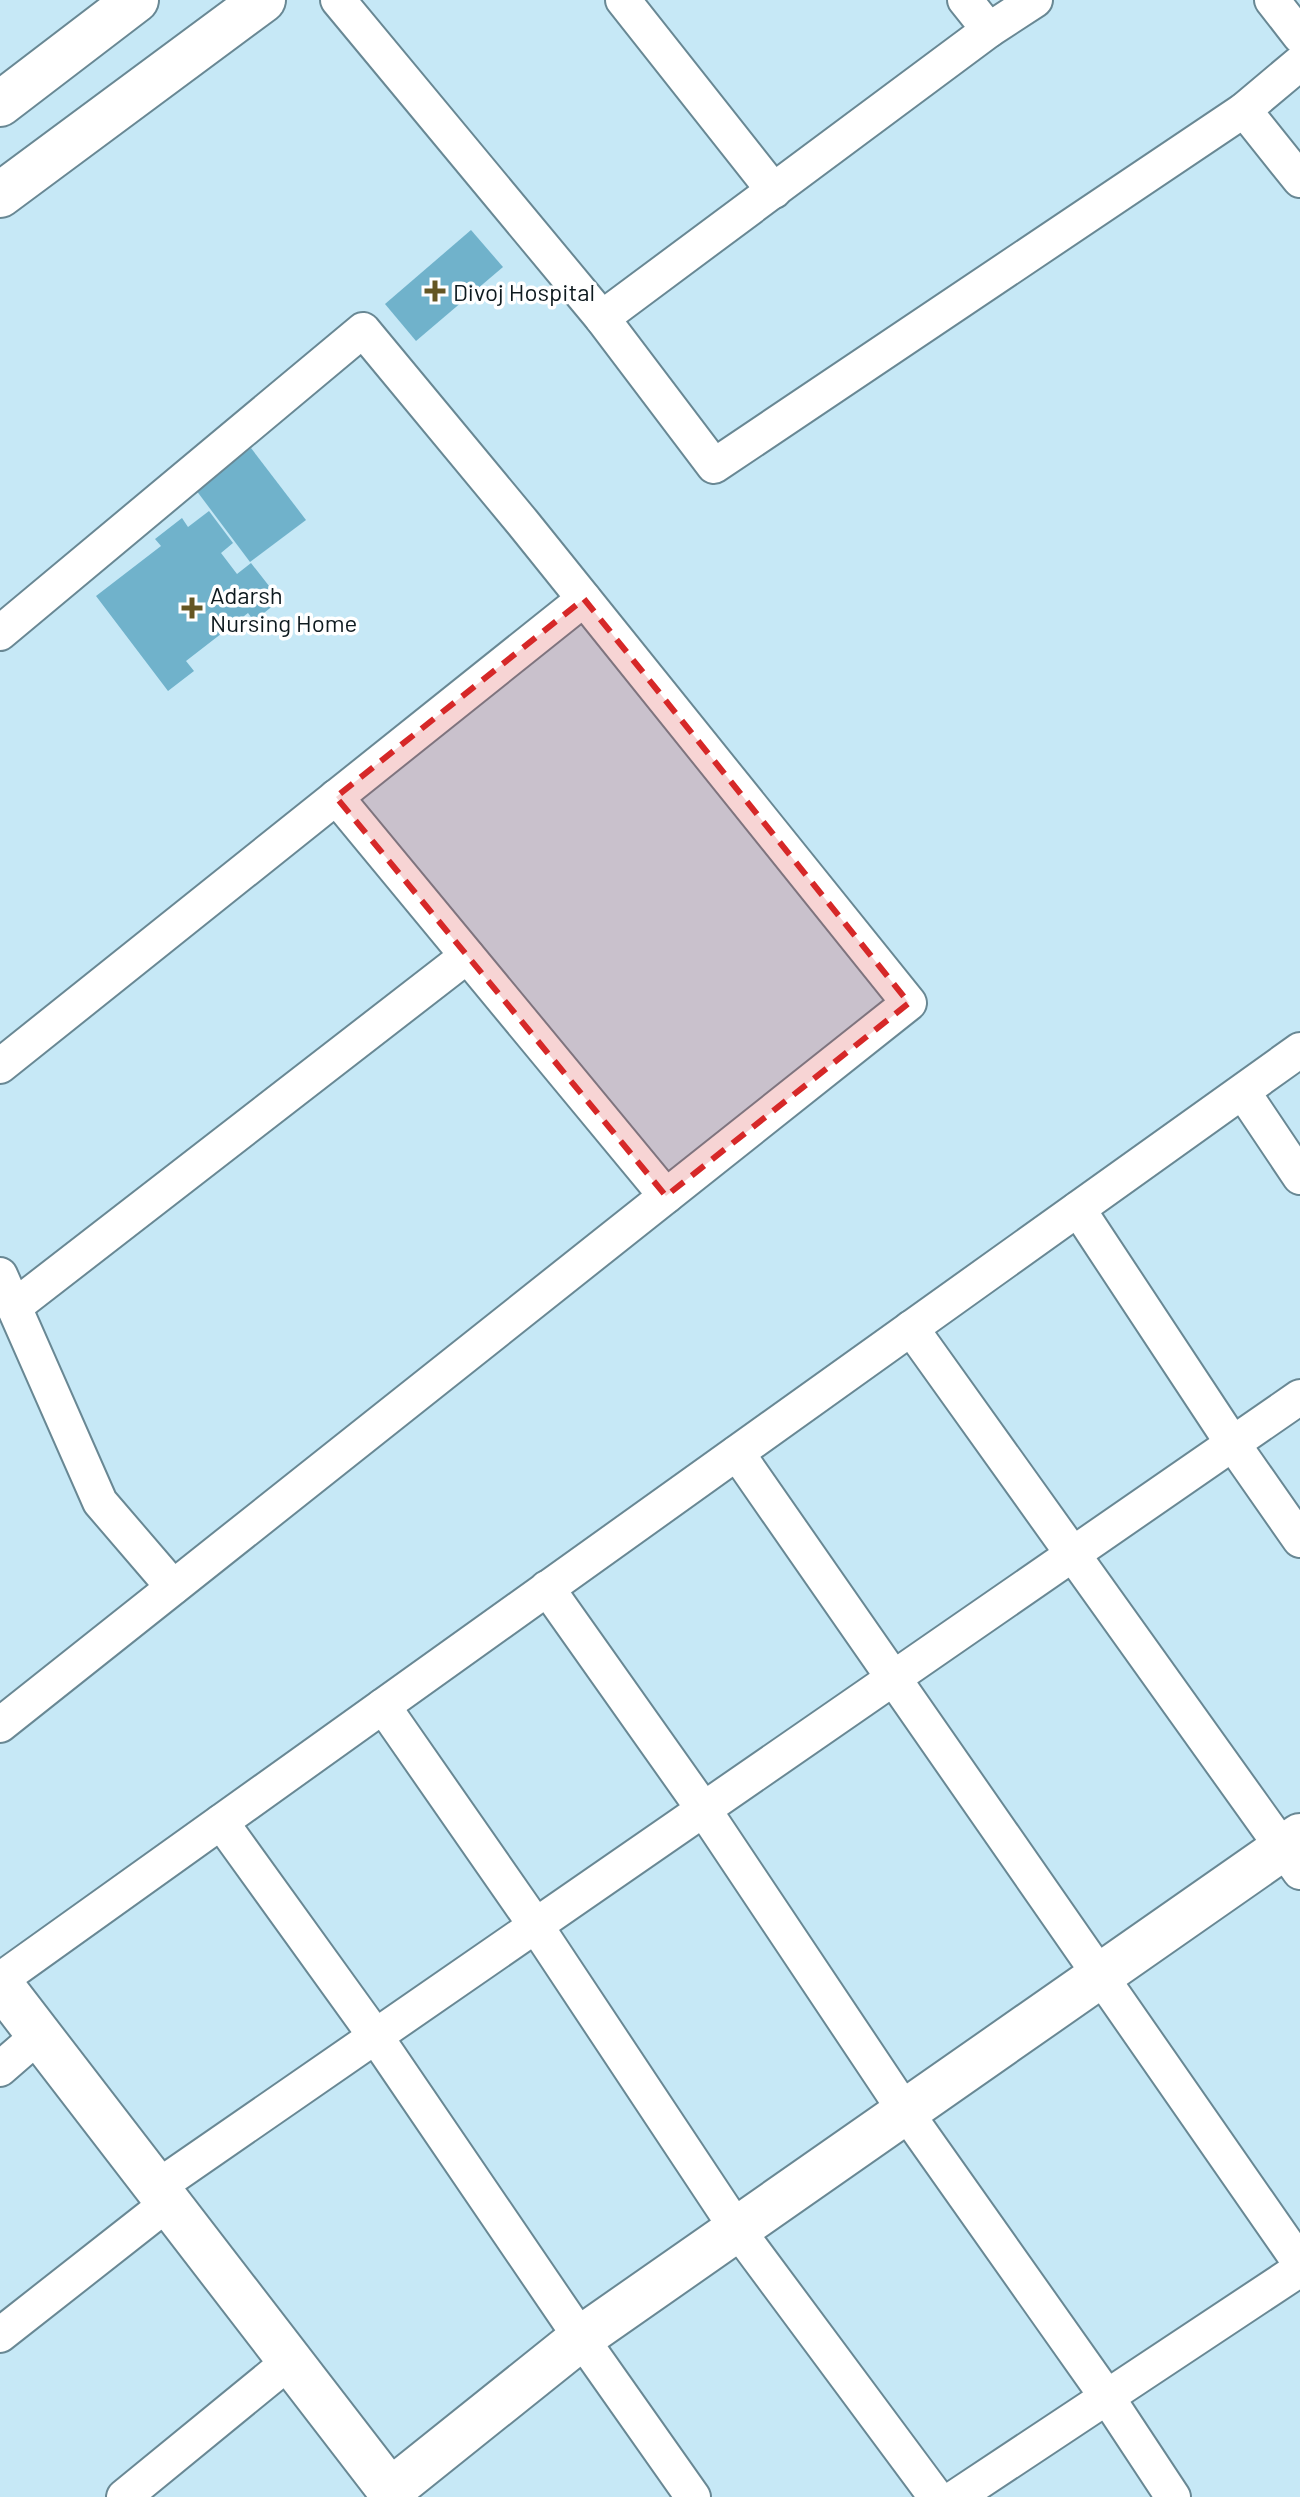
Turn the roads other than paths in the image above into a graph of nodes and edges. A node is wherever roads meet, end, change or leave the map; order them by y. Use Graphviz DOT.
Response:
graph roads {
  1 [pos="136,0"];
  2 [pos="263,0"];
  3 [pos="338,0"];
  4 [pos="623,0"];
  5 [pos="965,0"];
  6 [pos="1035,0"];
  7 [pos="1272,0"];
  8 [pos="989,30"];
  9 [pos="1300,36"];
  10 [pos="1300,63"];
  11 [pos="0,104"];
  12 [pos="1244,110"];
  13 [pos="1300,180"];
  14 [pos="774,191"];
  15 [pos="0,195"];
  16 [pos="602,318"];
  17 [pos="584,599"];
  18 [pos="3,624"];
  19 [pos="336,797"];
  20 [pos="467,956"];
  21 [pos="1300,1050"];
  22 [pos="0,1066"];
  23 [pos="1243,1092"];
  24 [pos="1300,1177"];
  25 [pos="666,1196"];
  26 [pos="1078,1209"];
  27 [pos="0,1275"];
  28 [pos="14,1307"];
  29 [pos="911,1328"];
  30 [pos="1300,1397"];
  31 [pos="1233,1444"];
  32 [pos="737,1453"];
  33 [pos="1300,1540"];
  34 [pos="1072,1555"];
  35 [pos="173,1587"];
  36 [pos="547,1588"];
  37 [pos="894,1679"];
  38 [pos="383,1706"];
  39 [pos="0,1725"];
  40 [pos="704,1810"];
  41 [pos="221,1822"];
  42 [pos="1294,1852"];
  43 [pos="536,1926"];
  44 [pos="1100,1974"];
  45 [pos="0,1982"];
  46 [pos="38,2036"];
  47 [pos="376,2037"];
  48 [pos="0,2069"];
  49 [pos="905,2111"];
  50 [pos="162,2195"];
  51 [pos="737,2229"];
  52 [pos="1300,2266"];
  53 [pos="0,2335"];
  54 [pos="581,2338"];
  55 [pos="290,2361"];
  56 [pos="1107,2397"];
  57 [pos="392,2494"];
  58 [pos="124,2497"];
  59 [pos="693,2497"];
  60 [pos="936,2497"];
  61 [pos="956,2497"];
  62 [pos="1173,2497"];
  1 -- 11 [label="street"];
  2 -- 15 [label="street"];
  3 -- 16 [label="street"];
  4 -- 14 [label="street"];
  5 -- 8 [label="street"];
  6 -- 8 [label="street"];
  7 -- 9 [label="street"];
  8 -- 14 [label="street"];
  10 -- 12 [label="street"];
  12 -- 13 [label="street"];
  12 -- 16 [label="street"];
  14 -- 16 [label="street"];
  17 -- 18 [label="street"];
  17 -- 19 [label="street"];
  17 -- 25 [label="street"];
  19 -- 20 [label="street"];
  19 -- 22 [label="street"];
  20 -- 25 [label="street"];
  20 -- 28 [label="street"];
  21 -- 23 [label="street"];
  23 -- 24 [label="street"];
  23 -- 26 [label="street"];
  25 -- 35 [label="street"];
  26 -- 29 [label="street"];
  26 -- 31 [label="street"];
  27 -- 28 [label="street"];
  28 -- 35 [label="street"];
  29 -- 32 [label="street"];
  29 -- 34 [label="street"];
  30 -- 31 [label="street"];
  31 -- 33 [label="street"];
  31 -- 34 [label="street"];
  32 -- 36 [label="street"];
  32 -- 37 [label="street"];
  34 -- 37 [label="street"];
  34 -- 42 [label="street"];
  35 -- 39 [label="street"];
  36 -- 38 [label="street"];
  36 -- 40 [label="street"];
  37 -- 40 [label="street"];
  37 -- 44 [label="street"];
  38 -- 41 [label="street"];
  38 -- 43 [label="street"];
  40 -- 43 [label="street"];
  40 -- 49 [label="street"];
  41 -- 45 [label="street"];
  41 -- 47 [label="street"];
  42 -- 44 [label="street"];
  43 -- 47 [label="street"];
  43 -- 51 [label="street"];
  44 -- 49 [label="street"];
  44 -- 52 [label="street"];
  45 -- 46 [label="street"];
  46 -- 48 [label="street"];
  46 -- 50 [label="street"];
  47 -- 50 [label="street"];
  47 -- 54 [label="street"];
  49 -- 51 [label="street"];
  49 -- 56 [label="street"];
  50 -- 53 [label="street"];
  50 -- 55 [label="street"];
  51 -- 54 [label="street"];
  51 -- 60 [label="street"];
  52 -- 56 [label="street"];
  54 -- 57 [label="street"];
  54 -- 59 [label="street"];
  55 -- 57 [label="street"];
  55 -- 58 [label="street"];
  56 -- 61 [label="street"];
  56 -- 62 [label="street"];
}
